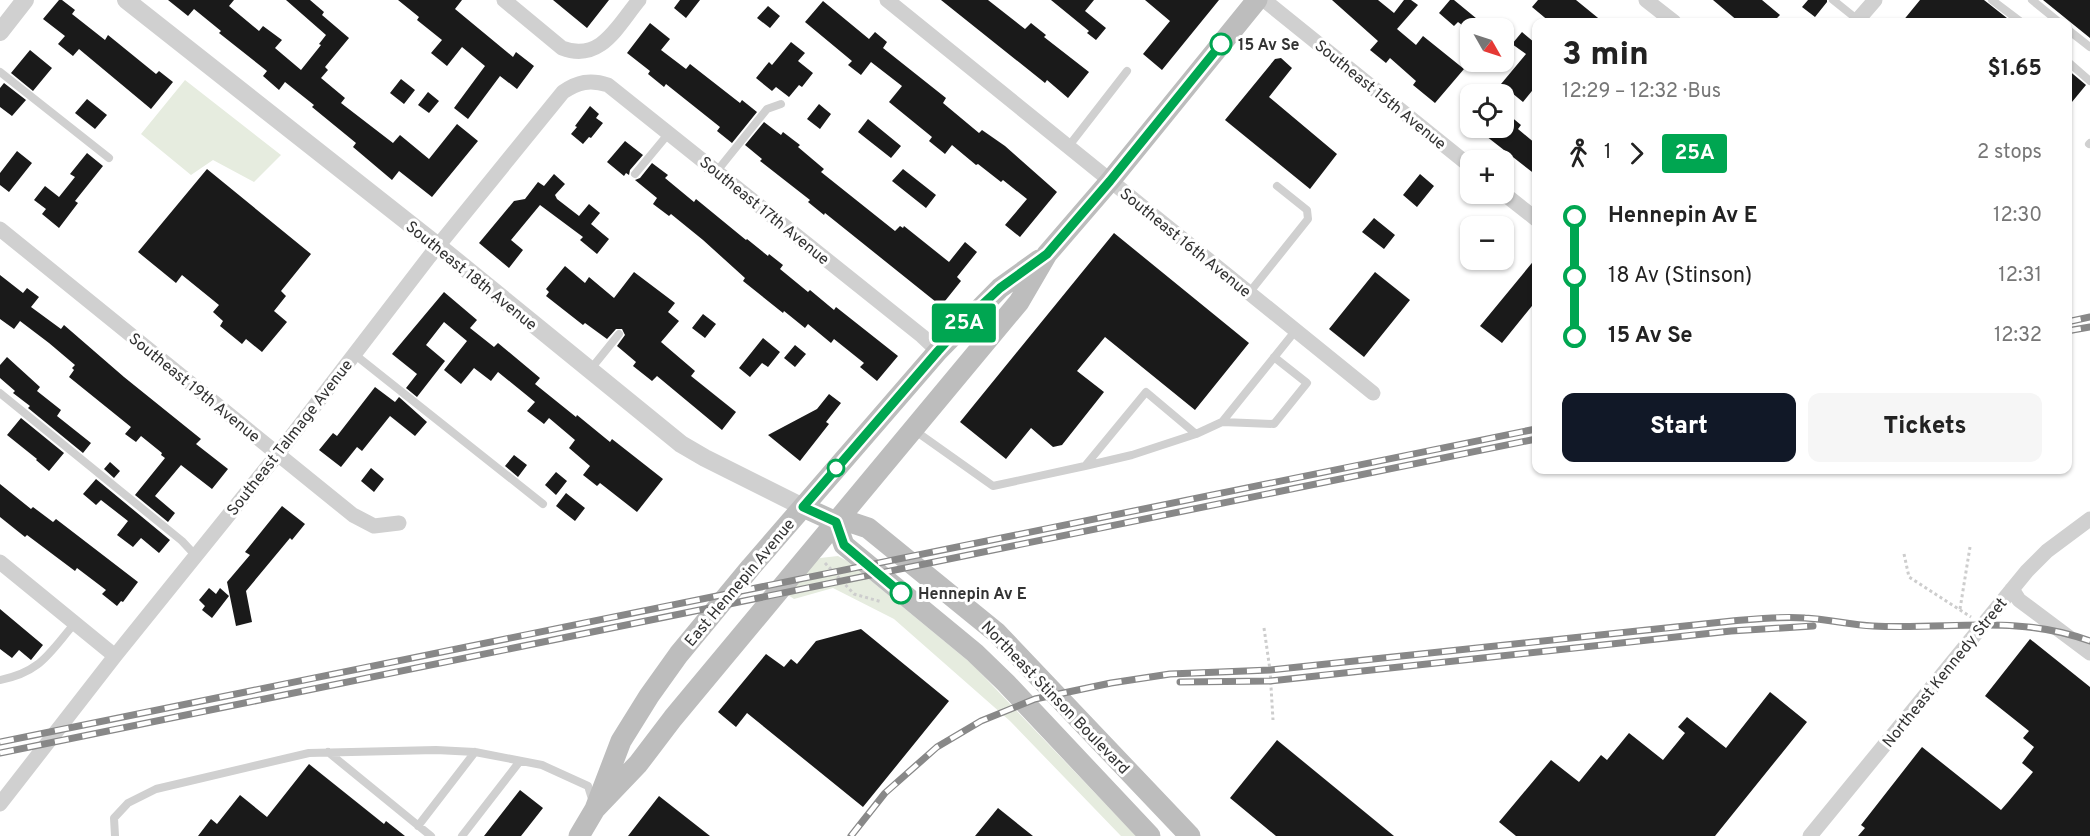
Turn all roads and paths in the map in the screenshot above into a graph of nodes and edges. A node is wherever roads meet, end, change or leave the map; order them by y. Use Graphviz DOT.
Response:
graph roads {
  1 [pos="25,0"];
  2 [pos="126,0"];
  3 [pos="504,0"];
  4 [pos="639,0"];
  5 [pos="887,0"];
  6 [pos="1257,0"];
  7 [pos="1264,0"];
  8 [pos="1646,0"];
  9 [pos="1833,0"];
  10 [pos="1875,0"];
  11 [pos="1992,0"];
  12 [pos="2032,0"];
  13 [pos="1669,18"];
  14 [pos="1854,18"];
  15 [pos="1860,18"];
  16 [pos="2016,18"];
  17 [pos="2054,18"];
  18 [pos="0,32"];
  19 [pos="2072,33"];
  20 [pos="2090,47"];
  21 [pos="2072,65"];
  22 [pos="0,72"];
  23 [pos="1127,72"];
  24 [pos="2090,81"];
  25 [pos="586,82"];
  26 [pos="780,104"];
  27 [pos="669,133"];
  28 [pos="1068,147"];
  29 [pos="110,158"];
  30 [pos="1460,158"];
  31 [pos="717,171"];
  32 [pos="635,174"];
  33 [pos="1110,181"];
  34 [pos="1277,186"];
  35 [pos="1514,202"];
  36 [pos="1532,216"];
  37 [pos="0,229"];
  38 [pos="438,246"];
  39 [pos="1047,254"];
  40 [pos="1250,293"];
  41 [pos="1296,330"];
  42 [pos="619,334"];
  43 [pos="938,351"];
  44 [pos="354,354"];
  45 [pos="1274,357"];
  46 [pos="590,370"];
  47 [pos="0,393"];
  48 [pos="1373,393"];
  49 [pos="1222,422"];
  50 [pos="913,429"];
  51 [pos="1196,434"];
  52 [pos="277,454"];
  53 [pos="1085,466"];
  54 [pos="543,504"];
  55 [pos="803,507"];
  56 [pos="2090,519"];
  57 [pos="836,522"];
  58 [pos="399,523"];
  59 [pos="1970,547"];
  60 [pos="1904,554"];
  61 [pos="195,555"];
  62 [pos="0,562"];
  63 [pos="824,562"];
  64 [pos="2012,589"];
  65 [pos="882,602"];
  66 [pos="1960,609"];
  67 [pos="1972,618"];
  68 [pos="75,623"];
  69 [pos="1264,628"];
  70 [pos="2090,652"];
  71 [pos="115,656"];
  72 [pos="0,680"];
  73 [pos="1273,720"];
  74 [pos="328,752"];
  75 [pos="475,753"];
  76 [pos="520,761"];
  77 [pos="0,804"];
  78 [pos="595,809"];
  79 [pos="418,826"];
  80 [pos="115,836"];
  81 [pos="431,836"];
  82 [pos="462,836"];
  83 [pos="579,836"];
  84 [pos="1150,836"];
  85 [pos="1190,836"];
  86 [pos="1810,836"];
  1 -- 18 [label="street"];
  2 -- 38 [label="street, Southeast 18th Avenue"];
  3 -- 4 [label="street"];
  5 -- 28 [label="street, Southeast 16th Avenue"];
  6 -- 33 [label="main road, East Hennepin Avenue"];
  7 -- 30 [label="street, Southeast 15th Avenue"];
  8 -- 13 [label="street"];
  9 -- 14 [label="lane"];
  10 -- 15 [label="street"];
  11 -- 16 [label="lane"];
  12 -- 17 [label="lane"];
  19 -- 20 [label="lane"];
  21 -- 24 [label="lane"];
  22 -- 29 [label="lane"];
  23 -- 28 [label="lane"];
  25 -- 27 [label="street, Southeast 17th Avenue"];
  25 -- 38 [label="street, Southeast Talmage Avenue"];
  26 -- 31 [label="lane"];
  27 -- 31 [label="street, Southeast 17th Avenue"];
  27 -- 32 [label="lane"];
  28 -- 33 [label="street, Southeast 16th Avenue"];
  31 -- 43 [label="street, Southeast 17th Avenue"];
  33 -- 39 [label="main road, East Hennepin Avenue"];
  33 -- 40 [label="street, Southeast 16th Avenue"];
  34 -- 40 [label="lane"];
  35 -- 36 [label="street"];
  37 -- 52 [label="street, Southeast 19th Avenue"];
  38 -- 44 [label="street, Southeast Talmage Avenue"];
  38 -- 46 [label="street, Southeast 18th Avenue"];
  39 -- 43 [label="main road, East Hennepin Avenue"];
  39 -- 50 [label="main road, East Hennepin Avenue"];
  40 -- 41 [label="street, Southeast 16th Avenue"];
  41 -- 45 [label="lane"];
  41 -- 48 [label="street, Southeast 16th Avenue"];
  42 -- 46 [label="lane"];
  43 -- 55 [label="main road, East Hennepin Avenue"];
  44 -- 52 [label="street, Southeast Talmage Avenue"];
  44 -- 54 [label="lane"];
  45 -- 49 [label="lane"];
  45 -- 49 [label="lane"];
  46 -- 55 [label="street, Southeast 18th Avenue"];
  47 -- 61 [label="lane"];
  49 -- 51 [label="lane"];
  50 -- 53 [label="lane"];
  50 -- 57 [label="main road, East Hennepin Avenue"];
  51 -- 53 [label="lane"];
  51 -- 53 [label="lane"];
  52 -- 58 [label="street, Southeast 19th Avenue"];
  52 -- 61 [label="street, Southeast Talmage Avenue"];
  55 -- 57 [label="main road, Southeast 18th Avenue"];
  55 -- 78 [label="main road, East Hennepin Avenue"];
  56 -- 64 [label="street, Northeast Kennedy Street"];
  57 -- 78 [label="main road, East Hennepin Avenue"];
  57 -- 84 [label="main road, Northeast Stinson Boulevard"];
  57 -- 85 [label="main road, Northeast Stinson Boulevard"];
  59 -- 66 [label="path"];
  60 -- 66 [label="path"];
  61 -- 71 [label="street, Southeast Talmage Avenue"];
  62 -- 68 [label="street"];
  63 -- 65 [label="path"];
  64 -- 70 [label="street"];
  64 -- 86 [label="street, Northeast Kennedy Street"];
  66 -- 67 [label="path"];
  68 -- 71 [label="street"];
  68 -- 72 [label="lane"];
  69 -- 73 [label="path"];
  71 -- 77 [label="street, Southeast Talmage Avenue"];
  74 -- 75 [label="lane"];
  74 -- 79 [label="lane"];
  74 -- 80 [label="lane"];
  75 -- 76 [label="lane"];
  75 -- 79 [label="lane"];
  76 -- 78 [label="lane"];
  76 -- 82 [label="lane"];
  78 -- 83 [label="main road, East Hennepin Avenue"];
  79 -- 81 [label="lane"];
}
